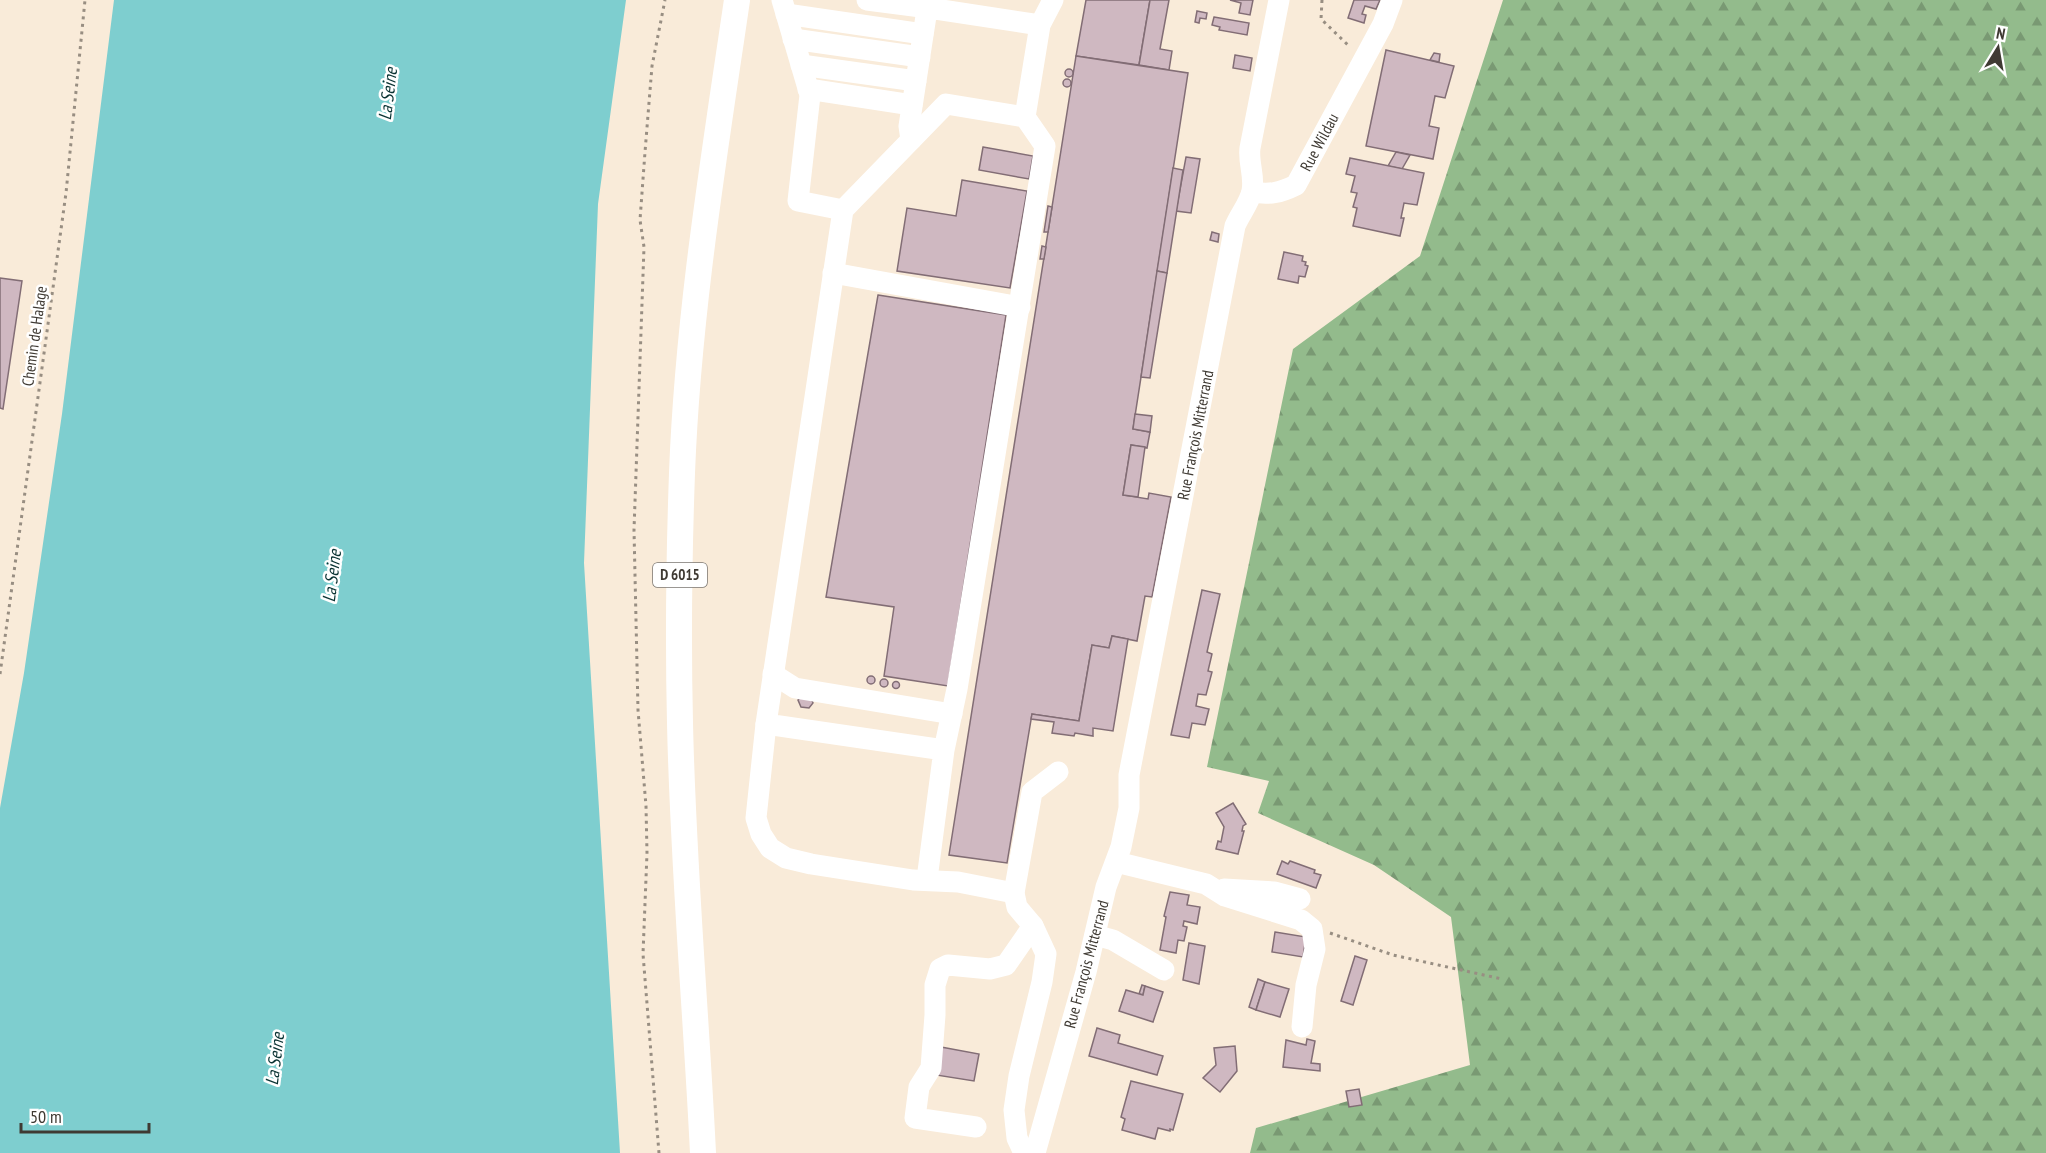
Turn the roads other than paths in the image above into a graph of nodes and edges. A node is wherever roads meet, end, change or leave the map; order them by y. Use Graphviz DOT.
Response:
graph roads {
  1 [pos="737,0"];
  2 [pos="867,0"];
  3 [pos="1392,0"];
  4 [pos="1047,1"];
  5 [pos="928,4"];
  6 [pos="1278,6"];
  7 [pos="784,7"];
  8 [pos="1040,25"];
  9 [pos="923,34"];
  10 [pos="793,39"];
  11 [pos="920,57"];
  12 [pos="801,65"];
  13 [pos="916,81"];
  14 [pos="808,89"];
  15 [pos="912,105"];
  16 [pos="1025,117"];
  17 [pos="911,140"];
  18 [pos="1252,192"];
  19 [pos="843,210"];
  20 [pos="833,273"];
  21 [pos="1020,307"];
  22 [pos="773,674"];
  23 [pos="952,714"];
  24 [pos="766,724"];
  25 [pos="944,750"];
  26 [pos="1058,772"];
  27 [pos="1116,862"];
  28 [pos="927,879"];
  29 [pos="1215,890"];
  30 [pos="1014,893"];
  31 [pos="1300,899"];
  32 [pos="1033,926"];
  33 [pos="1095,935"];
  34 [pos="1164,970"];
  35 [pos="1302,1027"];
  36 [pos="976,1126"];
  37 [pos="703,1153"];
  38 [pos="1024,1153"];
  39 [pos="1035,1153"];
  1 -- 37 [label="main road, D 6015"];
  2 -- 5 [label="street"];
  3 -- 18 [label="street, Rue Wildau"];
  4 -- 8 [label="street"];
  5 -- 8 [label="street"];
  5 -- 9 [label="street"];
  6 -- 18 [label="street"];
  7 -- 9 [label="street"];
  7 -- 10 [label="street"];
  8 -- 16 [label="street"];
  9 -- 11 [label="street"];
  10 -- 11 [label="street"];
  10 -- 12 [label="street"];
  11 -- 13 [label="street"];
  12 -- 13 [label="street"];
  12 -- 14 [label="street"];
  13 -- 15 [label="street"];
  14 -- 15 [label="street"];
  14 -- 19 [label="street"];
  15 -- 17 [label="street"];
  16 -- 17 [label="street"];
  16 -- 21 [label="street"];
  17 -- 19 [label="street"];
  18 -- 27 [label="street, Rue François Mitterrand"];
  19 -- 20 [label="street"];
  20 -- 21 [label="street"];
  20 -- 22 [label="street"];
  21 -- 23 [label="street"];
  22 -- 23 [label="street"];
  22 -- 24 [label="street"];
  23 -- 25 [label="street"];
  24 -- 25 [label="street"];
  24 -- 28 [label="street"];
  25 -- 28 [label="street"];
  26 -- 30 [label="street"];
  27 -- 29 [label="street"];
  27 -- 33 [label="street, Rue François Mitterrand"];
  28 -- 30 [label="street"];
  29 -- 31 [label="street"];
  29 -- 35 [label="street"];
  30 -- 32 [label="street"];
  32 -- 36 [label="street"];
  32 -- 38 [label="street"];
  33 -- 34 [label="street"];
  33 -- 39 [label="street, Rue François Mitterrand"];
}
